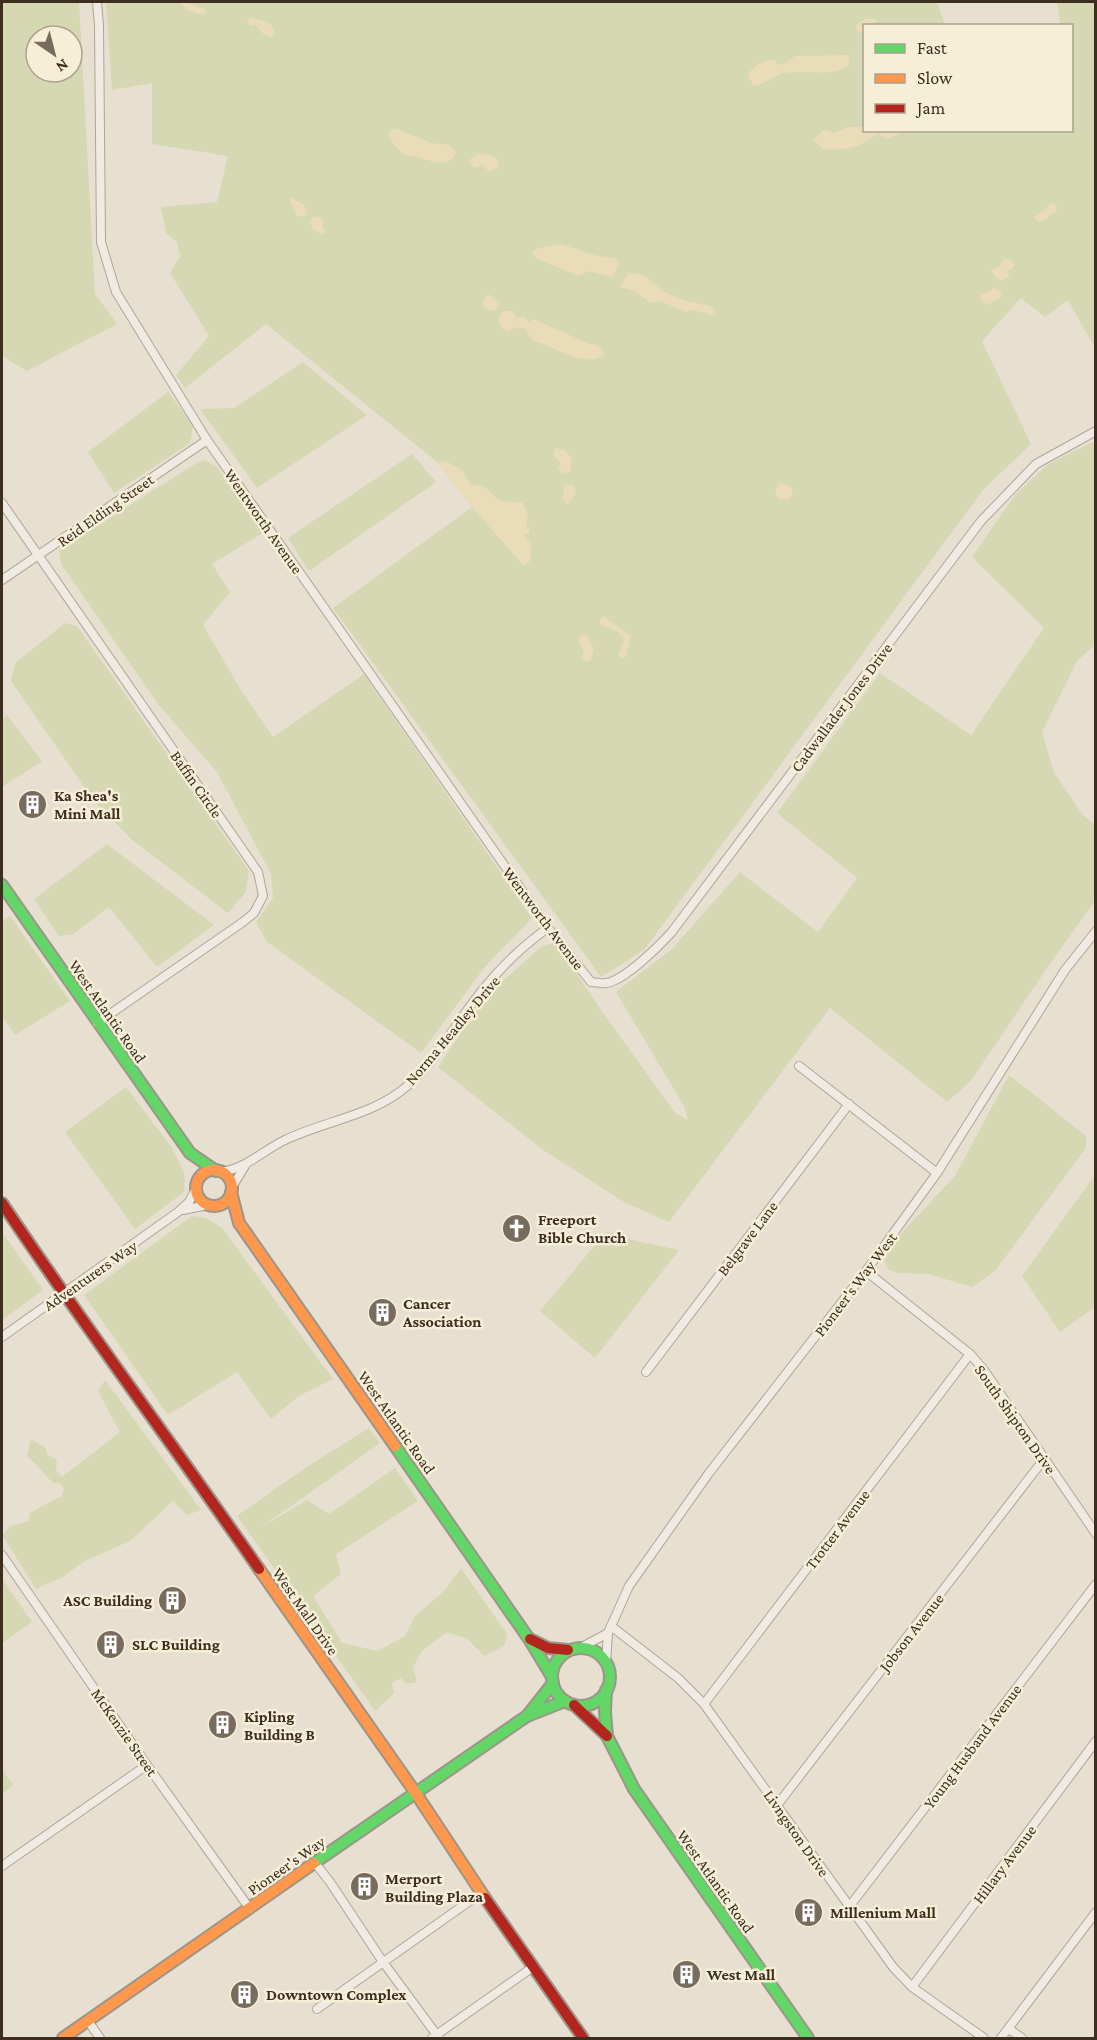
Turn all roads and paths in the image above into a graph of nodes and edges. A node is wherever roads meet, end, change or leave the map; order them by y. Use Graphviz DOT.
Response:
graph roads {
  1 [pos="97,2"];
  2 [pos="1095,431"];
  3 [pos="207,440"];
  4 [pos="2,503"];
  5 [pos="39,556"];
  6 [pos="2,580"];
  7 [pos="2,885"];
  8 [pos="548,928"];
  9 [pos="1095,931"];
  10 [pos="591,982"];
  11 [pos="97,1023"];
  12 [pos="800,1066"];
  13 [pos="849,1104"];
  14 [pos="190,1154"];
  15 [pos="248,1163"];
  16 [pos="218,1171"];
  17 [pos="937,1173"];
  18 [pos="197,1187"];
  19 [pos="231,1190"];
  20 [pos="2,1203"];
  21 [pos="209,1205"];
  22 [pos="178,1212"];
  23 [pos="239,1223"];
  24 [pos="866,1271"];
  25 [pos="63,1294"];
  26 [pos="2,1337"];
  27 [pos="970,1354"];
  28 [pos="646,1372"];
  29 [pos="1044,1459"];
  30 [pos="1095,1534"];
  31 [pos="2,1555"];
  32 [pos="1095,1584"];
  33 [pos="609,1629"];
  34 [pos="530,1639"];
  35 [pos="575,1649"];
  36 [pos="606,1663"];
  37 [pos="552,1680"];
  38 [pos="606,1690"];
  39 [pos="569,1703"];
  40 [pos="704,1704"];
  41 [pos="527,1716"];
  42 [pos="607,1736"];
  43 [pos="1095,1741"];
  44 [pos="147,1765"];
  45 [pos="415,1792"];
  46 [pos="778,1804"];
  47 [pos="315,1863"];
  48 [pos="2,1866"];
  49 [pos="481,1893"];
  50 [pos="849,1907"];
  51 [pos="250,1909"];
  52 [pos="1095,1912"];
  53 [pos="383,1962"];
  54 [pos="533,1967"];
  55 [pos="912,1987"];
  56 [pos="317,2009"];
  57 [pos="88,2021"];
  58 [pos="1009,2029"];
  59 [pos="436,2037"];
  60 [pos="63,2038"];
  61 [pos="100,2038"];
  62 [pos="583,2038"];
  63 [pos="808,2038"];
  64 [pos="984,2038"];
  65 [pos="1002,2038"];
  66 [pos="1022,2038"];
  1 -- 3 [label="street, Wentworth Avenue"];
  2 -- 10 [label="street, Cadwallader Jones Drive"];
  3 -- 5 [label="street, Reid Elding Street"];
  3 -- 8 [label="street, Wentworth Avenue"];
  4 -- 5 [label="street, Baffin Circle"];
  5 -- 6 [label="street, Reid Elding Street"];
  5 -- 11 [label="street, Baffin Circle"];
  7 -- 11 [label="main road, West Atlantic Road"];
  8 -- 10 [label="street, Wentworth Avenue"];
  8 -- 15 [label="street, Norma Headley Drive"];
  9 -- 17 [label="street, Pioneer's Way West"];
  11 -- 14 [label="main road, West Atlantic Road"];
  12 -- 13 [label="street"];
  13 -- 17 [label="street"];
  13 -- 28 [label="street, Belgrave Lane"];
  14 -- 16 [label="main road, West Atlantic Road"];
  14 -- 18 [label="main road, West Atlantic Road"];
  15 -- 16 [label="street, Norma Headley Drive"];
  15 -- 19 [label="street, Norma Headley Drive"];
  16 -- 18 [label="main road"];
  16 -- 19 [label="main road, West Atlantic Road"];
  17 -- 24 [label="street, Pioneer's Way West"];
  18 -- 21 [label="main road, West Atlantic Road"];
  18 -- 22 [label="street, Adventurers Way"];
  19 -- 21 [label="main road"];
  19 -- 23 [label="main road, West Atlantic Road"];
  20 -- 25 [label="main road, West Mall Drive"];
  21 -- 22 [label="street, Adventurers Way"];
  21 -- 23 [label="main road, West Atlantic Road"];
  22 -- 25 [label="street, Adventurers Way"];
  23 -- 34 [label="main road, West Atlantic Road"];
  24 -- 27 [label="street, South Shipton Drive"];
  24 -- 33 [label="street, Pioneer's Way West"];
  25 -- 26 [label="street, Adventurers Way"];
  25 -- 45 [label="main road, West Mall Drive"];
  27 -- 29 [label="street, South Shipton Drive"];
  27 -- 40 [label="street, Trotter Avenue"];
  29 -- 30 [label="street, South Shipton Drive"];
  29 -- 46 [label="street, Jobson Avenue"];
  31 -- 44 [label="street, McKenzie Street"];
  32 -- 50 [label="street, Young Husband Avenue"];
  33 -- 35 [label="street"];
  33 -- 36 [label="street, Pioneer's Way West"];
  33 -- 40 [label="street, Livngston Drive"];
  34 -- 35 [label="main road"];
  34 -- 37 [label="main road, West Atlantic Road"];
  35 -- 36 [label="main road"];
  35 -- 37 [label="main road"];
  36 -- 38 [label="main road"];
  37 -- 39 [label="main road"];
  37 -- 41 [label="main road, Pioneer's Way"];
  38 -- 39 [label="main road"];
  38 -- 42 [label="main road, West Atlantic Road"];
  39 -- 41 [label="main road, Pioneer's Way"];
  39 -- 42 [label="main road, West Atlantic Road"];
  40 -- 46 [label="street, Livngston Drive"];
  41 -- 45 [label="main road, Pioneer's Way"];
  42 -- 63 [label="main road, West Atlantic Road"];
  43 -- 55 [label="street, Hillary Avenue"];
  44 -- 48 [label="street"];
  44 -- 51 [label="street, McKenzie Street"];
  45 -- 47 [label="main road, Pioneer's Way"];
  45 -- 49 [label="main road, West Mall Drive"];
  46 -- 50 [label="street, Livngston Drive"];
  47 -- 51 [label="main road, Pioneer's Way"];
  47 -- 53 [label="street"];
  49 -- 53 [label="street"];
  49 -- 54 [label="main road, West Mall Drive"];
  50 -- 55 [label="street, Livngston Drive"];
  51 -- 57 [label="main road, Pioneer's Way"];
  52 -- 58 [label="street"];
  53 -- 56 [label="street"];
  53 -- 59 [label="street"];
  54 -- 59 [label="street"];
  54 -- 62 [label="main road, West Mall Drive"];
  55 -- 64 [label="street, Livngston Drive"];
  57 -- 60 [label="main road, Pioneer's Way"];
  57 -- 61 [label="street"];
  58 -- 65 [label="street"];
  58 -- 66 [label="street"];
}
